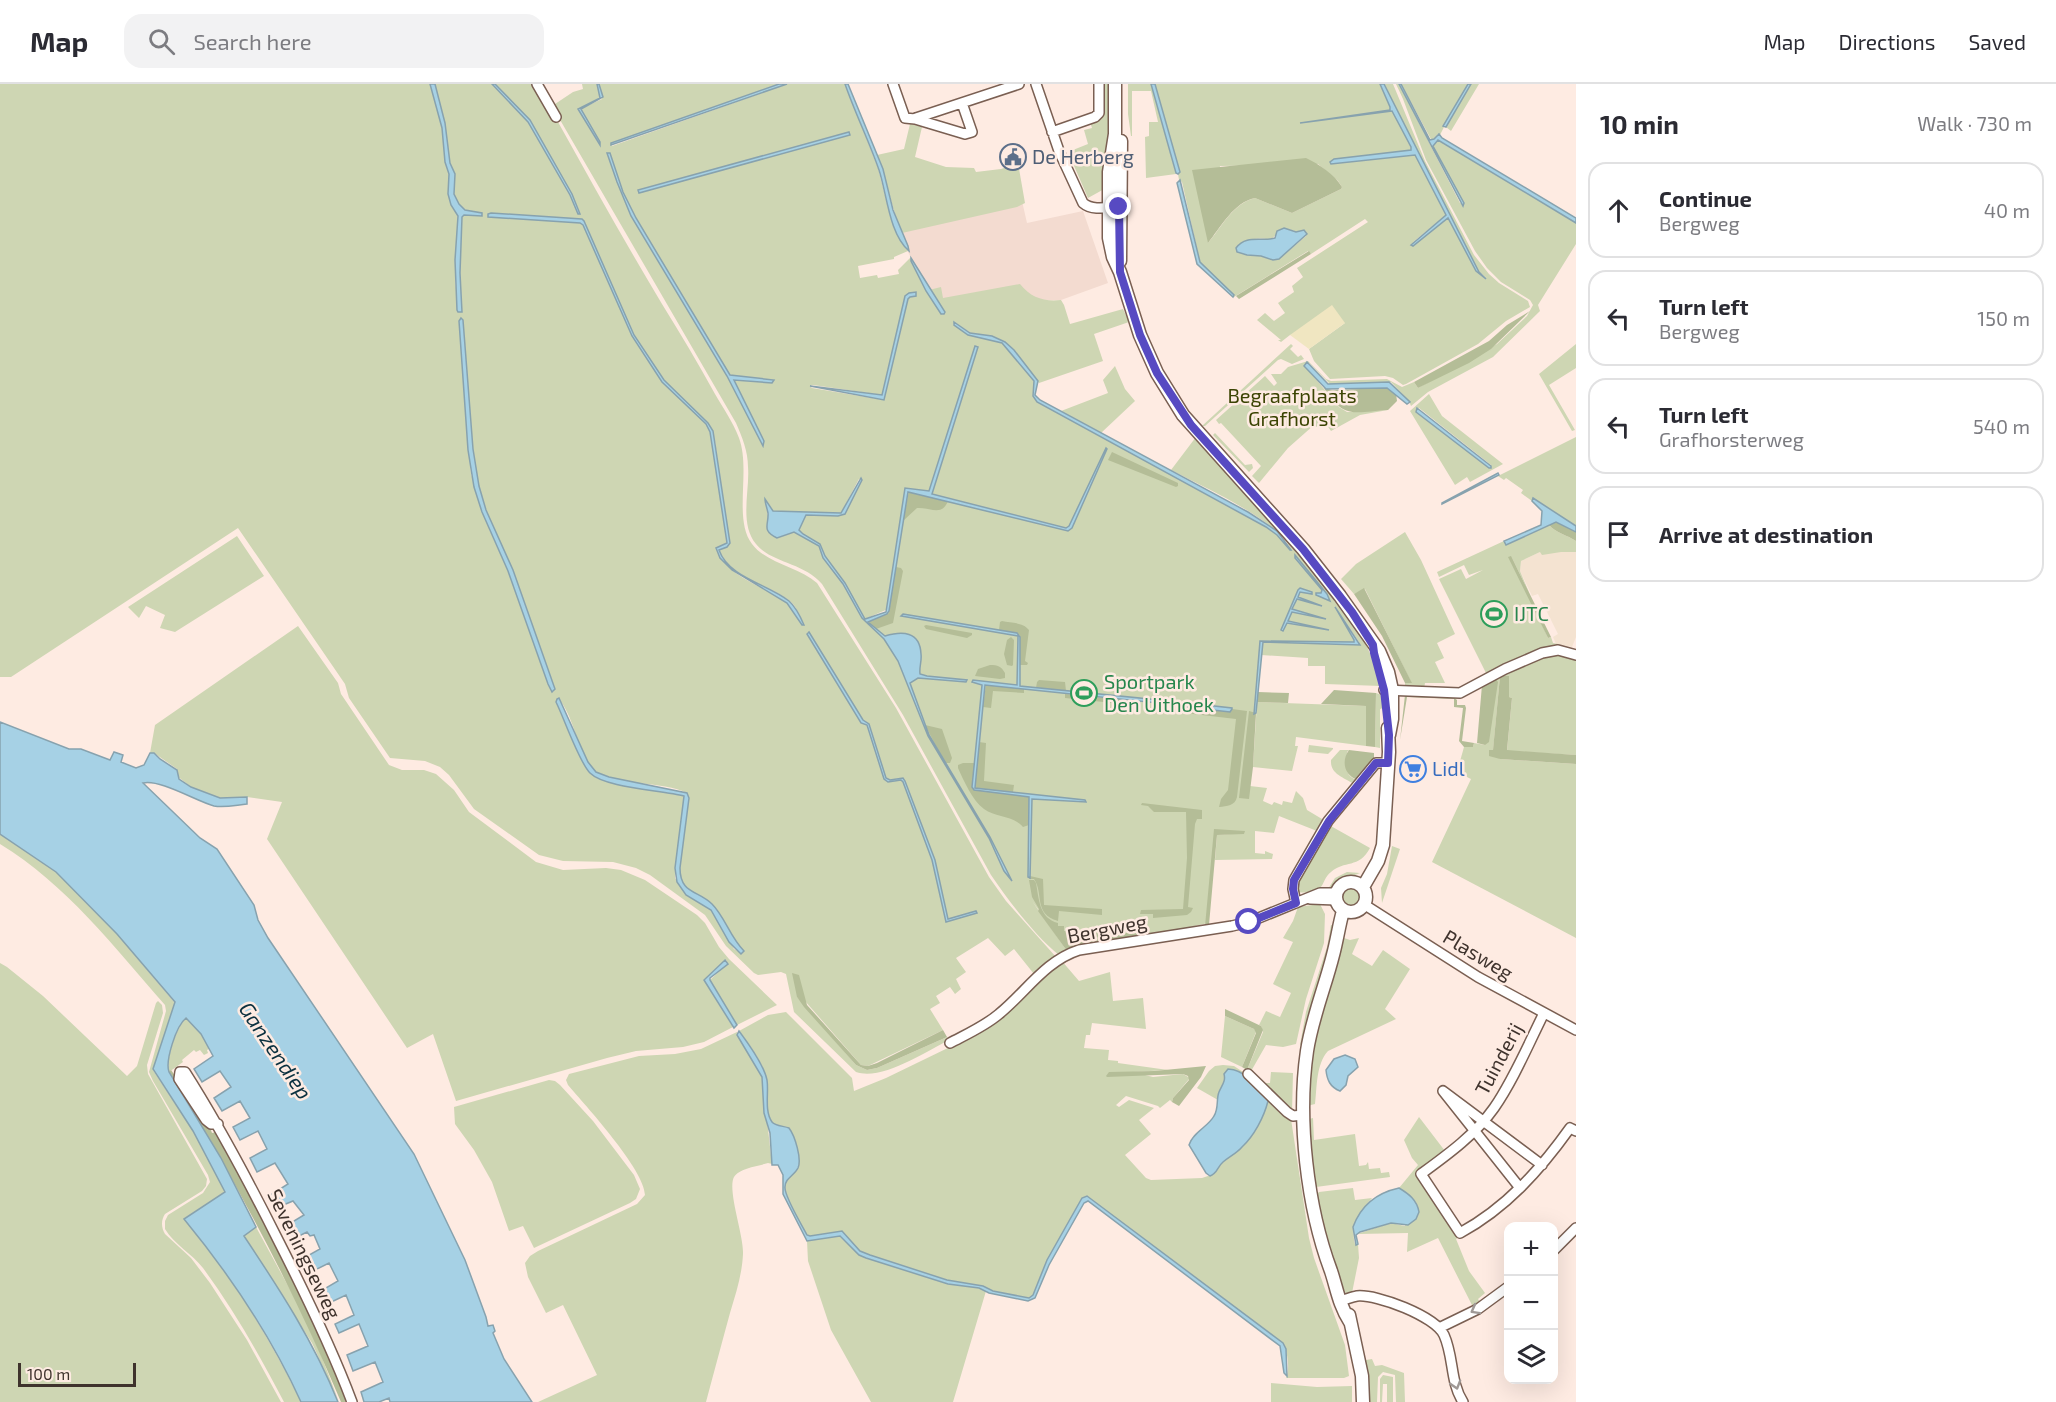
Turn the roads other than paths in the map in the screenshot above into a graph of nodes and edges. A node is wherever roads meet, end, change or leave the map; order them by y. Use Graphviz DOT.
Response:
graph roads {
  1 [pos="537,84"];
  2 [pos="893,84"];
  3 [pos="1019,84"];
  4 [pos="1036,84"];
  5 [pos="1099,84"];
  6 [pos="1115,84"];
  7 [pos="962,103"];
  8 [pos="556,117"];
  9 [pos="915,118"];
  10 [pos="1052,132"];
  11 [pos="1114,207"];
  12 [pos="1576,655"];
  13 [pos="1388,690"];
  14 [pos="1388,763"];
  15 [pos="1360,885"];
  16 [pos="1296,903"];
  17 [pos="1342,904"];
  18 [pos="1365,905"];
  19 [pos="1544,1013"];
  20 [pos="1576,1030"];
  21 [pos="950,1043"];
  22 [pos="1248,1074"];
  23 [pos="1303,1115"];
  24 [pos="1483,1121"];
  25 [pos="218,1124"];
  26 [pos="1474,1131"];
  27 [pos="1576,1131"];
  28 [pos="1542,1165"];
  29 [pos="1520,1188"];
  30 [pos="1576,1228"];
  31 [pos="1558,1246"];
  32 [pos="1504,1291"];
  33 [pos="1342,1300"];
  34 [pos="1439,1328"];
  35 [pos="352,1402"];
  36 [pos="1363,1402"];
  37 [pos="1463,1402"];
  1 -- 8 [label="street"];
  2 -- 9 [label="street"];
  3 -- 7 [label="street"];
  4 -- 10 [label="street"];
  5 -- 10 [label="street"];
  6 -- 11 [label="main road"];
  7 -- 9 [label="street"];
  7 -- 9 [label="street"];
  10 -- 11 [label="street"];
  11 -- 13 [label="main road"];
  12 -- 13 [label="street"];
  13 -- 14 [label="main road"];
  14 -- 15 [label="main road"];
  14 -- 16 [label="street"];
  15 -- 17 [label="main road"];
  15 -- 18 [label="main road"];
  16 -- 17 [label="street, Bergweg"];
  16 -- 21 [label="street, Bergweg"];
  17 -- 18 [label="main road"];
  17 -- 23 [label="main road"];
  18 -- 19 [label="street, Plasweg"];
  19 -- 20 [label="street, Plasweg"];
  19 -- 24 [label="street, Tuinderij"];
  22 -- 23 [label="street"];
  23 -- 33 [label="main road"];
  24 -- 26 [label="street, Tuinderij"];
  24 -- 26 [label="street, Tuinderij"];
  24 -- 28 [label="street, Tuinderij"];
  25 -- 25 [label="street, Seveningseweg"];
  25 -- 35 [label="street, Seveningseweg"];
  26 -- 29 [label="street, Tuinderij"];
  26 -- 29 [label="street, Tuinderij"];
  27 -- 28 [label="street, Tuinderij"];
  28 -- 29 [label="street, Tuinderij"];
  30 -- 31 [label="street"];
  32 -- 34 [label="street, one-way"];
  33 -- 34 [label="street"];
  33 -- 36 [label="main road"];
  34 -- 37 [label="street, one-way"];
}
